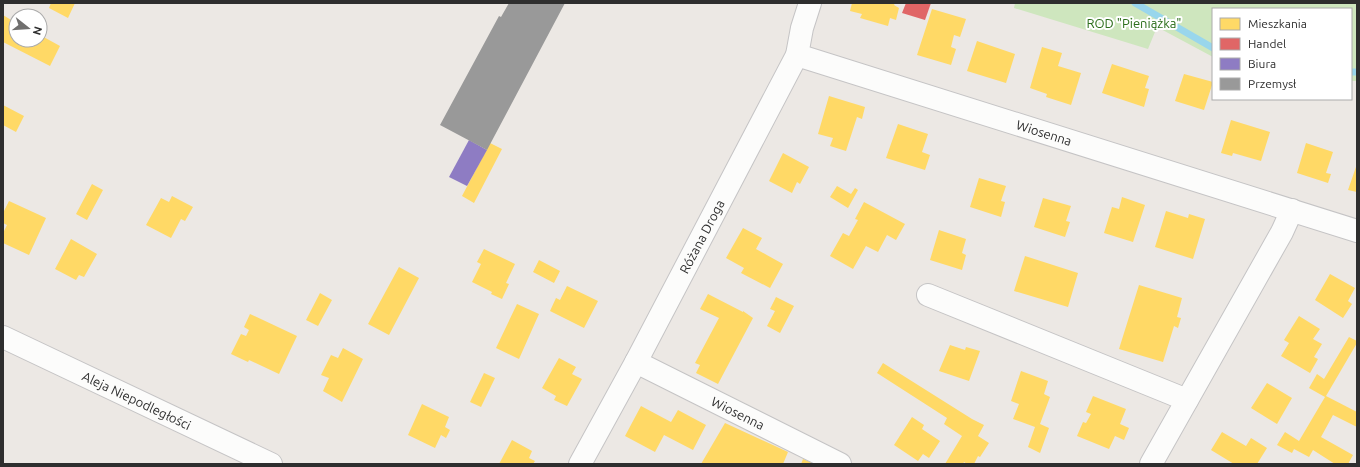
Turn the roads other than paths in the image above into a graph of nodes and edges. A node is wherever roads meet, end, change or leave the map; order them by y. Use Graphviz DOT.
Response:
graph roads {
  1 [pos="810,3"];
  2 [pos="797,55"];
  3 [pos="1292,210"];
  4 [pos="1357,231"];
  5 [pos="928,295"];
  6 [pos="3,337"];
  7 [pos="636,362"];
  8 [pos="1187,400"];
  9 [pos="271,464"];
  10 [pos="580,464"];
  11 [pos="840,464"];
  12 [pos="1151,464"];
  1 -- 2 [label="street, Różana Droga"];
  2 -- 3 [label="street, Wiosenna"];
  2 -- 7 [label="street, Różana Droga"];
  3 -- 4 [label="street, Wiosenna"];
  3 -- 8 [label="street"];
  5 -- 8 [label="street"];
  6 -- 9 [label="street, Aleja Niepodległości"];
  7 -- 10 [label="street, Różana Droga"];
  7 -- 11 [label="street, Wiosenna"];
  8 -- 12 [label="street"];
}
